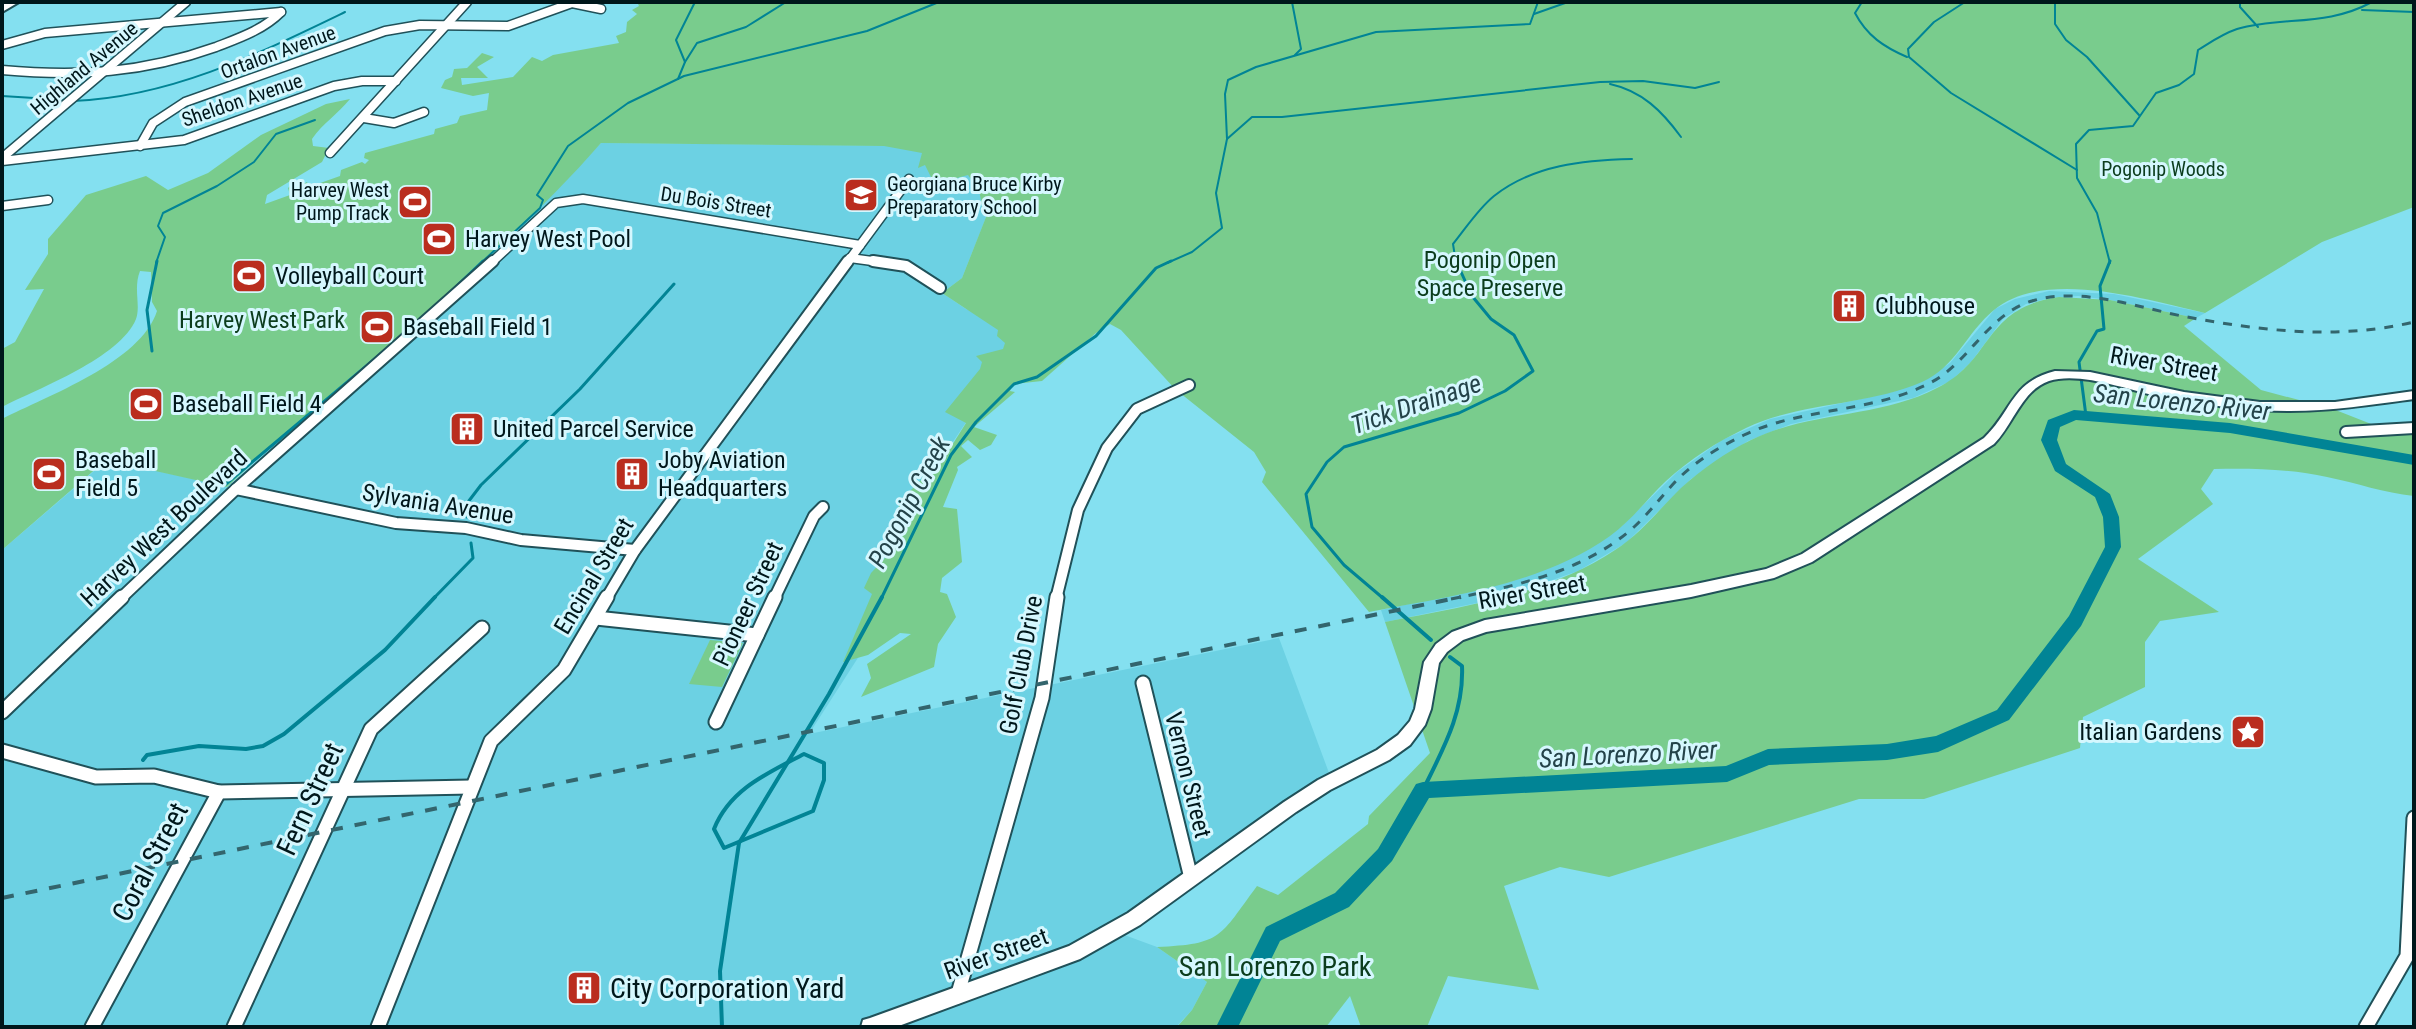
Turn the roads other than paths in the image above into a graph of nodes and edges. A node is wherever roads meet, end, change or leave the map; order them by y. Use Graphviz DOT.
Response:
graph roads {
  1 [pos="14,2"];
  2 [pos="186,2"];
  3 [pos="467,2"];
  4 [pos="2,9"];
  5 [pos="601,9"];
  6 [pos="164,21"];
  7 [pos="446,25"];
  8 [pos="3,46"];
  9 [pos="2,70"];
  10 [pos="102,72"];
  11 [pos="396,81"];
  12 [pos="424,112"];
  13 [pos="364,118"];
  14 [pos="140,146"];
  15 [pos="330,153"];
  16 [pos="2,160"];
  17 [pos="909,179"];
  18 [pos="568,194"];
  19 [pos="48,200"];
  20 [pos="2,206"];
  21 [pos="860,245"];
  22 [pos="850,258"];
  23 [pos="940,288"];
  24 [pos="1189,385"];
  25 [pos="2414,395"];
  26 [pos="2414,428"];
  27 [pos="2346,432"];
  28 [pos="236,489"];
  29 [pos="823,507"];
  30 [pos="635,550"];
  31 [pos="596,618"];
  32 [pos="482,628"];
  33 [pos="757,635"];
  34 [pos="1143,683"];
  35 [pos="3,711"];
  36 [pos="716,722"];
  37 [pos="3,750"];
  38 [pos="471,787"];
  39 [pos="342,788"];
  40 [pos="219,792"];
  41 [pos="2414,818"];
  42 [pos="1191,878"];
  43 [pos="957,997"];
  44 [pos="92,1027"];
  45 [pos="234,1027"];
  46 [pos="378,1027"];
  47 [pos="870,1027"];
  48 [pos="2366,1027"];
  1 -- 4 [label="main road"];
  2 -- 6 [label="street, Highland Avenue"];
  3 -- 7 [label="street"];
  5 -- 7 [label="street, Ortalon Avenue"];
  6 -- 8 [label="street"];
  6 -- 10 [label="street, Highland Avenue"];
  6 -- 10 [label="street"];
  7 -- 11 [label="street"];
  7 -- 14 [label="street, Ortalon Avenue"];
  9 -- 10 [label="street"];
  10 -- 16 [label="street, Highland Avenue"];
  11 -- 13 [label="street"];
  11 -- 14 [label="street, Sheldon Avenue"];
  12 -- 13 [label="street"];
  13 -- 15 [label="street"];
  14 -- 16 [label="street, Sheldon Avenue"];
  17 -- 21 [label="street, Encinal Street"];
  18 -- 21 [label="street, Du Bois Street"];
  18 -- 28 [label="street, Harvey West Boulevard"];
  19 -- 20 [label="street"];
  21 -- 22 [label="street, Encinal Street"];
  22 -- 23 [label="street"];
  22 -- 30 [label="street, Encinal Street"];
  24 -- 43 [label="street, Golf Club Drive"];
  25 -- 42 [label="main road, River Street"];
  26 -- 27 [label="street"];
  28 -- 30 [label="street, Sylvania Avenue"];
  28 -- 35 [label="street, Harvey West Boulevard"];
  29 -- 33 [label="street, Pioneer Street"];
  30 -- 31 [label="street, Encinal Street"];
  31 -- 33 [label="street"];
  31 -- 38 [label="street, Encinal Street"];
  32 -- 39 [label="street, Fern Street"];
  33 -- 36 [label="street, Pioneer Street"];
  34 -- 42 [label="street, Vernon Street"];
  37 -- 40 [label="street, Coral Street"];
  38 -- 39 [label="street"];
  38 -- 46 [label="street, Encinal Street"];
  39 -- 40 [label="street"];
  39 -- 45 [label="street, Fern Street"];
  40 -- 44 [label="street, Coral Street"];
  41 -- 48 [label="street"];
  42 -- 43 [label="main road, River Street"];
  43 -- 47 [label="main road, River Street"];
}
